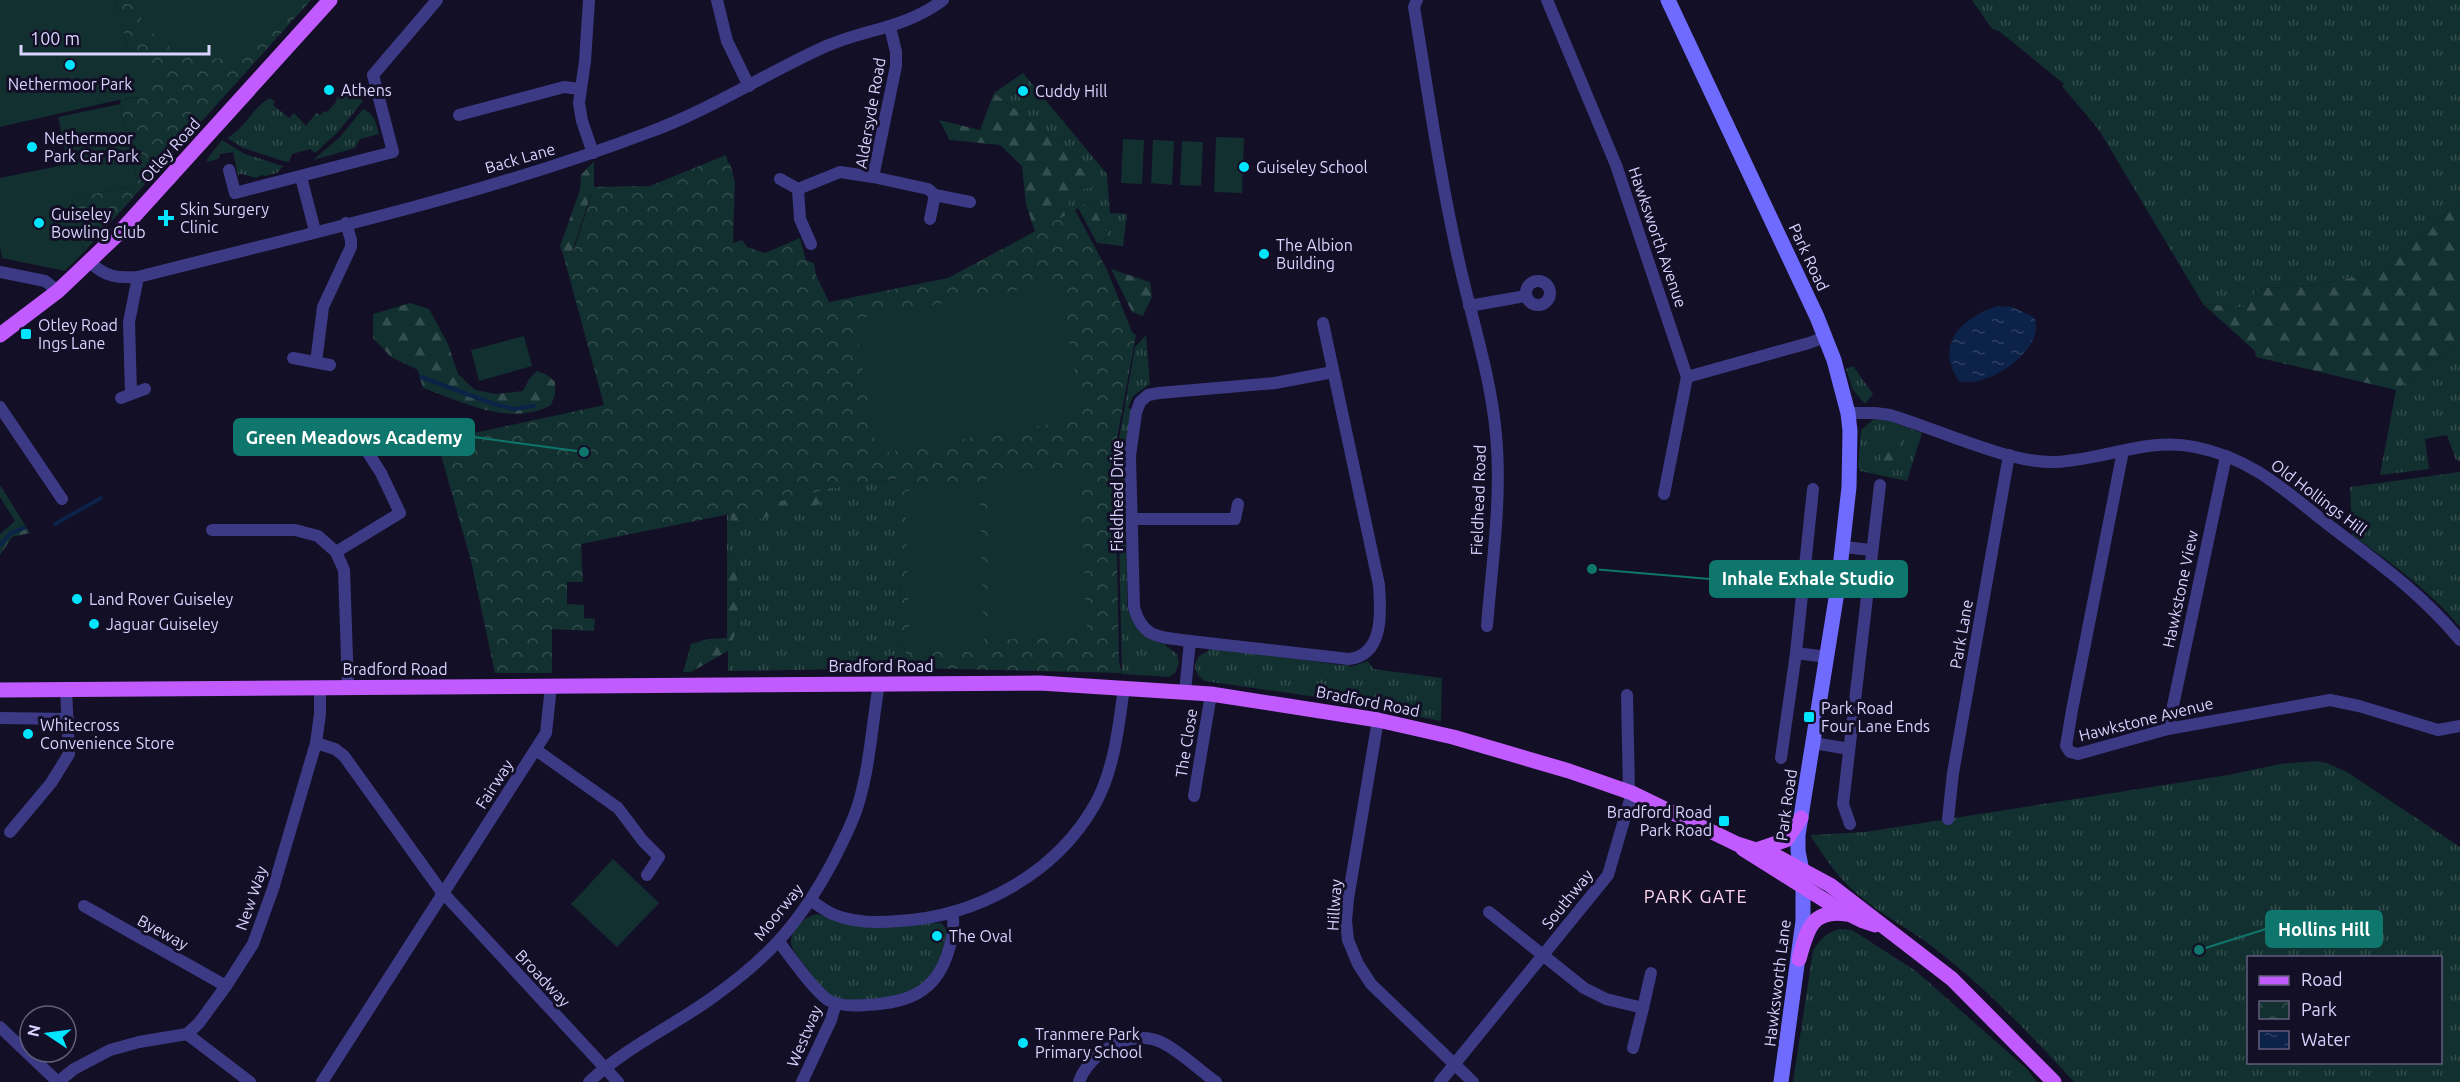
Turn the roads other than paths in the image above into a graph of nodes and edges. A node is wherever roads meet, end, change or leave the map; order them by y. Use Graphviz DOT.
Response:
graph roads {
  1 [pos="330,0"];
  2 [pos="437,0"];
  3 [pos="589,0"];
  4 [pos="717,0"];
  5 [pos="943,0"];
  6 [pos="1417,0"];
  7 [pos="1547,0"];
  8 [pos="1668,0"];
  9 [pos="890,27"];
  10 [pos="749,86"];
  11 [pos="580,89"];
  12 [pos="459,115"];
  13 [pos="593,153"];
  14 [pos="229,170"];
  15 [pos="300,177"];
  16 [pos="873,177"];
  17 [pos="780,179"];
  18 [pos="798,189"];
  19 [pos="935,195"];
  20 [pos="970,202"];
  21 [pos="930,219"];
  22 [pos="346,223"];
  23 [pos="315,231"];
  24 [pos="811,244"];
  25 [pos="90,262"];
  26 [pos="0,272"];
  27 [pos="138,277"];
  28 [pos="58,291"];
  29 [pos="1527,296"];
  30 [pos="1469,306"];
  31 [pos="1323,323"];
  32 [pos="0,335"];
  33 [pos="1825,337"];
  34 [pos="294,358"];
  35 [pos="316,362"];
  36 [pos="330,365"];
  37 [pos="1333,372"];
  38 [pos="1687,377"];
  39 [pos="145,389"];
  40 [pos="0,407"];
  41 [pos="1848,413"];
  42 [pos="317,445"];
  43 [pos="2123,450"];
  44 [pos="2009,455"];
  45 [pos="2226,456"];
  46 [pos="1880,485"];
  47 [pos="1813,489"];
  48 [pos="1664,494"];
  49 [pos="62,499"];
  50 [pos="1238,504"];
  51 [pos="1131,519"];
  52 [pos="212,530"];
  53 [pos="1844,547"];
  54 [pos="1871,550"];
  55 [pos="336,552"];
  56 [pos="1487,626"];
  57 [pos="2460,640"];
  58 [pos="1190,641"];
  59 [pos="1796,653"];
  60 [pos="1827,657"];
  61 [pos="879,684"];
  62 [pos="551,686"];
  63 [pos="320,687"];
  64 [pos="348,687"];
  65 [pos="1124,687"];
  66 [pos="66,689"];
  67 [pos="0,690"];
  68 [pos="1185,692"];
  69 [pos="1211,694"];
  70 [pos="1627,695"];
  71 [pos="0,718"];
  72 [pos="68,719"];
  73 [pos="1378,720"];
  74 [pos="2460,726"];
  75 [pos="2168,729"];
  76 [pos="316,743"];
  77 [pos="1814,743"];
  78 [pos="1849,749"];
  79 [pos="536,750"];
  80 [pos="1781,758"];
  81 [pos="1631,793"];
  82 [pos="1194,796"];
  83 [pos="1801,818"];
  84 [pos="1948,819"];
  85 [pos="1850,824"];
  86 [pos="10,832"];
  87 [pos="1737,844"];
  88 [pos="1759,849"];
  89 [pos="1802,871"];
  90 [pos="647,875"];
  91 [pos="1803,888"];
  92 [pos="443,893"];
  93 [pos="812,901"];
  94 [pos="84,906"];
  95 [pos="1489,912"];
  96 [pos="952,913"];
  97 [pos="1849,914"];
  98 [pos="1884,927"];
  99 [pos="779,942"];
  100 [pos="1542,955"];
  101 [pos="1799,959"];
  102 [pos="1651,973"];
  103 [pos="226,986"];
  104 [pos="836,1003"];
  105 [pos="1643,1008"];
  106 [pos="0,1028"];
  107 [pos="187,1034"];
  108 [pos="1633,1048"];
  109 [pos="1454,1064"];
  110 [pos="604,1068"];
  111 [pos="58,1082"];
  112 [pos="250,1082"];
  113 [pos="322,1082"];
  114 [pos="589,1082"];
  115 [pos="618,1082"];
  116 [pos="802,1082"];
  117 [pos="1079,1082"];
  118 [pos="1216,1082"];
  119 [pos="1440,1082"];
  120 [pos="1473,1082"];
  121 [pos="1781,1082"];
  122 [pos="2054,1082"];
  1 -- 25 [label="main road, Otley Road"];
  2 -- 15 [label="street"];
  3 -- 11 [label="street"];
  4 -- 10 [label="street"];
  5 -- 9 [label="street, Back Lane"];
  6 -- 30 [label="street, Fieldhead Road"];
  7 -- 38 [label="street, Hawksworth Avenue"];
  8 -- 33 [label="main road, Park Road"];
  9 -- 10 [label="street, Back Lane"];
  9 -- 16 [label="street, Aldersyde Road"];
  10 -- 13 [label="street, Back Lane"];
  11 -- 12 [label="street"];
  11 -- 13 [label="street"];
  13 -- 22 [label="street, Back Lane"];
  14 -- 15 [label="street"];
  15 -- 23 [label="street"];
  16 -- 18 [label="street"];
  16 -- 19 [label="street, Aldersyde Road"];
  17 -- 18 [label="street"];
  18 -- 24 [label="street"];
  19 -- 20 [label="street, Aldersyde Road"];
  19 -- 21 [label="street"];
  22 -- 23 [label="street, Back Lane"];
  22 -- 35 [label="street"];
  23 -- 27 [label="street, Back Lane"];
  25 -- 27 [label="street, Back Lane"];
  25 -- 28 [label="main road, Otley Road"];
  26 -- 28 [label="street"];
  27 -- 39 [label="street"];
  28 -- 32 [label="main road, Otley Road"];
  29 -- 30 [label="street"];
  30 -- 56 [label="street, Fieldhead Road"];
  31 -- 37 [label="street, Fieldhead Drive"];
  33 -- 38 [label="street"];
  33 -- 41 [label="main road, Park Road"];
  34 -- 35 [label="street"];
  35 -- 36 [label="street"];
  37 -- 51 [label="street, Fieldhead Drive"];
  37 -- 58 [label="street, Fieldhead Drive"];
  38 -- 48 [label="street, Hawksworth Avenue"];
  40 -- 49 [label="street"];
  41 -- 44 [label="street, Old Hollings Hill"];
  41 -- 53 [label="main road, Park Road"];
  42 -- 55 [label="street"];
  43 -- 44 [label="street, Old Hollings Hill"];
  43 -- 45 [label="street, Old Hollings Hill"];
  43 -- 75 [label="street, Hawkstone Avenue"];
  44 -- 84 [label="street, Park Lane"];
  45 -- 57 [label="street, Old Hollings Hill"];
  45 -- 75 [label="street, Hawkstone View"];
  46 -- 54 [label="street"];
  47 -- 59 [label="street, Park Road"];
  50 -- 51 [label="street"];
  51 -- 58 [label="street, Fieldhead Drive"];
  52 -- 55 [label="street"];
  53 -- 54 [label="street"];
  53 -- 60 [label="main road, Park Road"];
  54 -- 78 [label="street"];
  55 -- 64 [label="street"];
  58 -- 68 [label="street"];
  59 -- 60 [label="street"];
  59 -- 80 [label="street, Park Road"];
  60 -- 77 [label="main road, Park Road"];
  61 -- 62 [label="main road, Bradford Road"];
  61 -- 65 [label="main road, Bradford Road"];
  61 -- 93 [label="street, Moorway"];
  62 -- 64 [label="main road, Bradford Road"];
  62 -- 79 [label="street, Fairway"];
  63 -- 64 [label="main road, Bradford Road"];
  63 -- 66 [label="main road, Bradford Road"];
  63 -- 76 [label="street, New Way"];
  65 -- 68 [label="main road, Bradford Road"];
  65 -- 96 [label="street"];
  66 -- 67 [label="main road, Bradford Road"];
  66 -- 72 [label="street"];
  68 -- 69 [label="main road, Bradford Road"];
  69 -- 73 [label="main road, Bradford Road"];
  69 -- 82 [label="street, The Close"];
  70 -- 81 [label="street, Southway"];
  71 -- 72 [label="street"];
  72 -- 86 [label="street"];
  73 -- 81 [label="main road, Bradford Road"];
  73 -- 109 [label="street, Hillway"];
  74 -- 75 [label="street, Hawkstone Avenue"];
  76 -- 92 [label="street, Broadway"];
  76 -- 103 [label="street, New Way"];
  77 -- 78 [label="street"];
  77 -- 83 [label="main road, Park Road"];
  78 -- 85 [label="street"];
  79 -- 90 [label="street"];
  79 -- 92 [label="street, Fairway"];
  81 -- 87 [label="main road, Bradford Road"];
  81 -- 100 [label="street, Southway"];
  83 -- 88 [label="main road"];
  83 -- 89 [label="main road, Park Road"];
  87 -- 88 [label="main road, Bradford Road"];
  87 -- 91 [label="main road, Bradford Road"];
  88 -- 89 [label="main road, Bradford Road"];
  89 -- 91 [label="main road"];
  89 -- 98 [label="main road, Bradford Road"];
  91 -- 97 [label="main road, Bradford Road"];
  91 -- 101 [label="main road, Hawksworth Lane"];
  92 -- 110 [label="street, Broadway"];
  92 -- 113 [label="street, Fairway"];
  93 -- 96 [label="street"];
  93 -- 99 [label="street, Moorway"];
  94 -- 103 [label="street, Byeway"];
  95 -- 100 [label="street, Southway"];
  96 -- 104 [label="street"];
  97 -- 98 [label="main road, Bradford Road"];
  97 -- 101 [label="main road"];
  98 -- 122 [label="main road, Bradford Road"];
  99 -- 104 [label="street"];
  99 -- 110 [label="street, Moorway"];
  100 -- 105 [label="street"];
  100 -- 109 [label="street, Southway"];
  101 -- 121 [label="main road, Hawksworth Lane"];
  102 -- 105 [label="street"];
  103 -- 107 [label="street, New Way"];
  104 -- 116 [label="street, Westway"];
  105 -- 108 [label="street"];
  106 -- 111 [label="street"];
  107 -- 111 [label="street"];
  107 -- 112 [label="street"];
  109 -- 119 [label="street, Southway"];
  109 -- 120 [label="street, Hillway"];
  110 -- 114 [label="street, Moorway"];
  110 -- 115 [label="street, Broadway"];
  117 -- 118 [label="street"];
}
